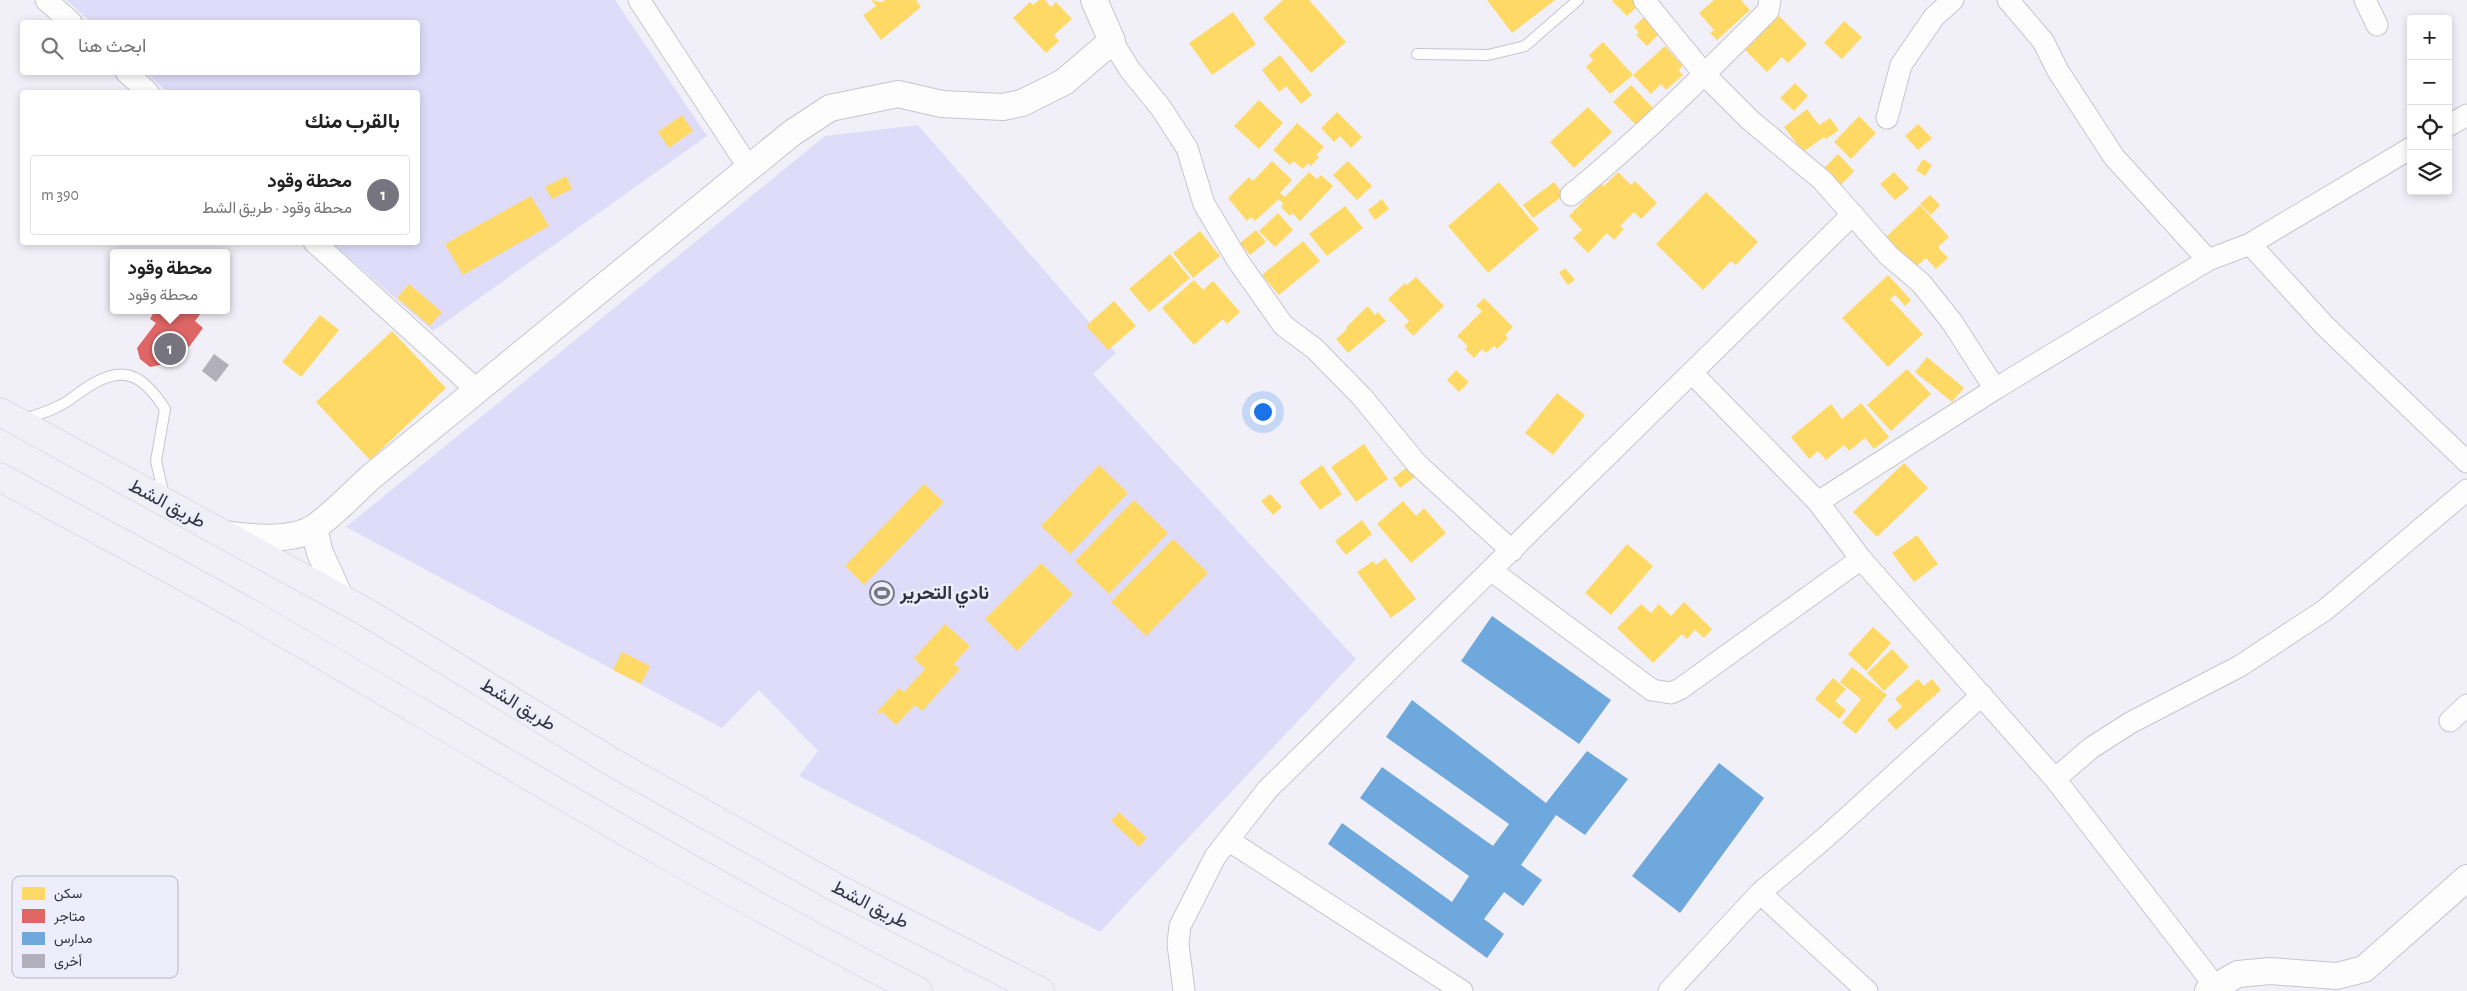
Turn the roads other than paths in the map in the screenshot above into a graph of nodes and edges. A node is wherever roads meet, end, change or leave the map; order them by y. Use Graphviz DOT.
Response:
graph roads {
  1 [pos="46,0"];
  2 [pos="639,0"];
  3 [pos="1094,0"];
  4 [pos="1578,0"];
  5 [pos="1644,0"];
  6 [pos="1770,0"];
  7 [pos="1953,0"];
  8 [pos="2008,0"];
  9 [pos="2365,0"];
  10 [pos="69,20"];
  11 [pos="2377,24"];
  12 [pos="1112,41"];
  13 [pos="1417,54"];
  14 [pos="129,75"];
  15 [pos="1705,75"];
  16 [pos="146,90"];
  17 [pos="2467,115"];
  18 [pos="1887,118"];
  19 [pos="2452,124"];
  20 [pos="2408,150"];
  21 [pos="749,168"];
  22 [pos="1571,195"];
  23 [pos="1853,214"];
  24 [pos="2250,244"];
  25 [pos="317,245"];
  26 [pos="2208,260"];
  27 [pos="1692,373"];
  28 [pos="1995,389"];
  29 [pos="477,390"];
  30 [pos="9,417"];
  31 [pos="2465,454"];
  32 [pos="0,477"];
  33 [pos="2467,490"];
  34 [pos="1818,502"];
  35 [pos="165,503"];
  36 [pos="314,528"];
  37 [pos="222,533"];
  38 [pos="1512,551"];
  39 [pos="1861,559"];
  40 [pos="1492,571"];
  41 [pos="342,600"];
  42 [pos="1982,695"];
  43 [pos="2467,705"];
  44 [pos="2450,721"];
  45 [pos="2054,778"];
  46 [pos="1228,840"];
  47 [pos="2467,878"];
  48 [pos="1760,893"];
  49 [pos="2212,989"];
  50 [pos="918,991"];
  51 [pos="1040,991"];
  52 [pos="1184,991"];
  53 [pos="1462,991"];
  54 [pos="1669,991"];
  55 [pos="1867,991"];
  1 -- 10 [label="street"];
  2 -- 21 [label="street"];
  3 -- 12 [label="street"];
  4 -- 13 [label="lane"];
  5 -- 15 [label="street"];
  6 -- 15 [label="street"];
  7 -- 18 [label="street"];
  8 -- 26 [label="street"];
  9 -- 11 [label="street"];
  12 -- 21 [label="street"];
  12 -- 38 [label="street"];
  14 -- 16 [label="street"];
  15 -- 22 [label="street"];
  15 -- 23 [label="street"];
  17 -- 19 [label="street"];
  20 -- 24 [label="street"];
  21 -- 29 [label="street"];
  23 -- 27 [label="street"];
  23 -- 28 [label="street"];
  24 -- 26 [label="street"];
  24 -- 31 [label="street"];
  25 -- 29 [label="street"];
  26 -- 28 [label="street"];
  27 -- 34 [label="street"];
  27 -- 38 [label="street"];
  28 -- 34 [label="street"];
  29 -- 36 [label="street"];
  30 -- 35 [label="highway, طريق الشط"];
  30 -- 35 [label="lane"];
  32 -- 50 [label="highway"];
  33 -- 45 [label="street"];
  34 -- 39 [label="street"];
  35 -- 37 [label="highway, طريق الشط"];
  36 -- 37 [label="street"];
  36 -- 41 [label="street"];
  37 -- 41 [label="highway, طريق الشط"];
  38 -- 40 [label="street"];
  39 -- 40 [label="street"];
  39 -- 42 [label="street"];
  40 -- 46 [label="street"];
  41 -- 51 [label="highway, طريق الشط"];
  42 -- 45 [label="street"];
  42 -- 48 [label="street"];
  43 -- 44 [label="street"];
  45 -- 49 [label="street"];
  46 -- 52 [label="street"];
  46 -- 53 [label="street"];
  47 -- 49 [label="street"];
  48 -- 54 [label="street"];
  48 -- 55 [label="street"];
}
